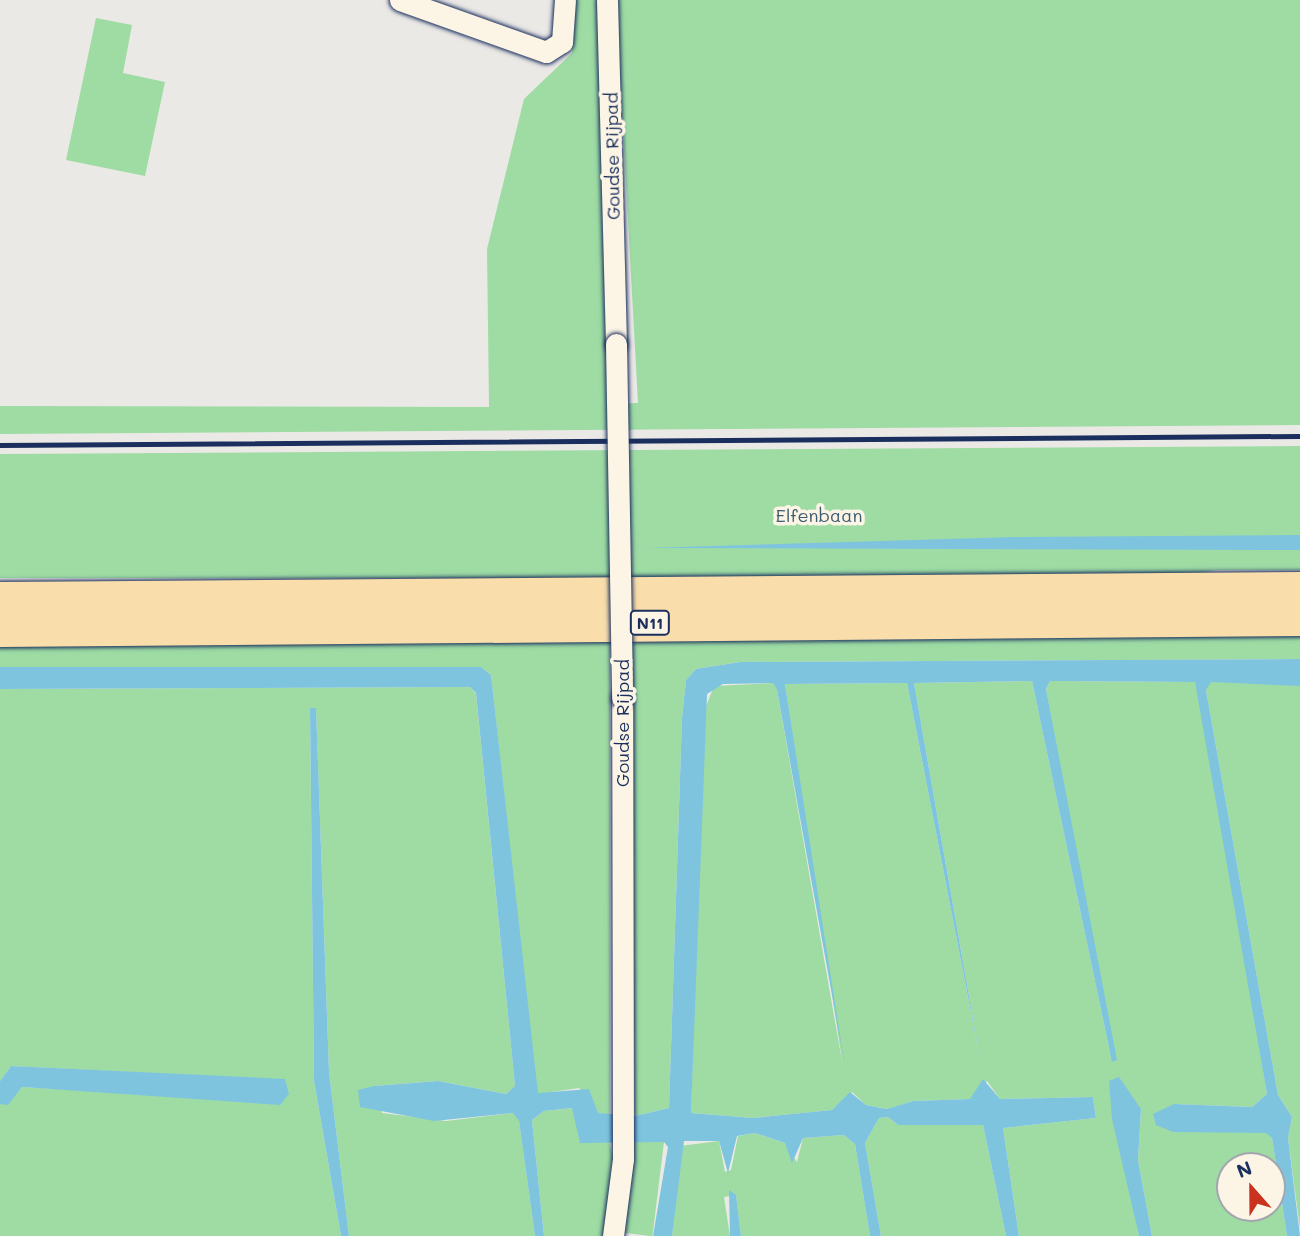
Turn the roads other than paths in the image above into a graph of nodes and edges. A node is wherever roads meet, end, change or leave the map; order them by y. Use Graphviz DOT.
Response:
graph roads {
  1 [pos="400,0"];
  2 [pos="565,0"];
  3 [pos="607,0"];
  4 [pos="1300,589"];
  5 [pos="0,599"];
  6 [pos="1300,618"];
  7 [pos="0,629"];
  8 [pos="613,1236"];
  1 -- 2 [label="street"];
  3 -- 8 [label="street, Goudse Rijpad, bridge"];
  4 -- 5 [label="highway, N11"];
  6 -- 7 [label="highway, N11"];
}
